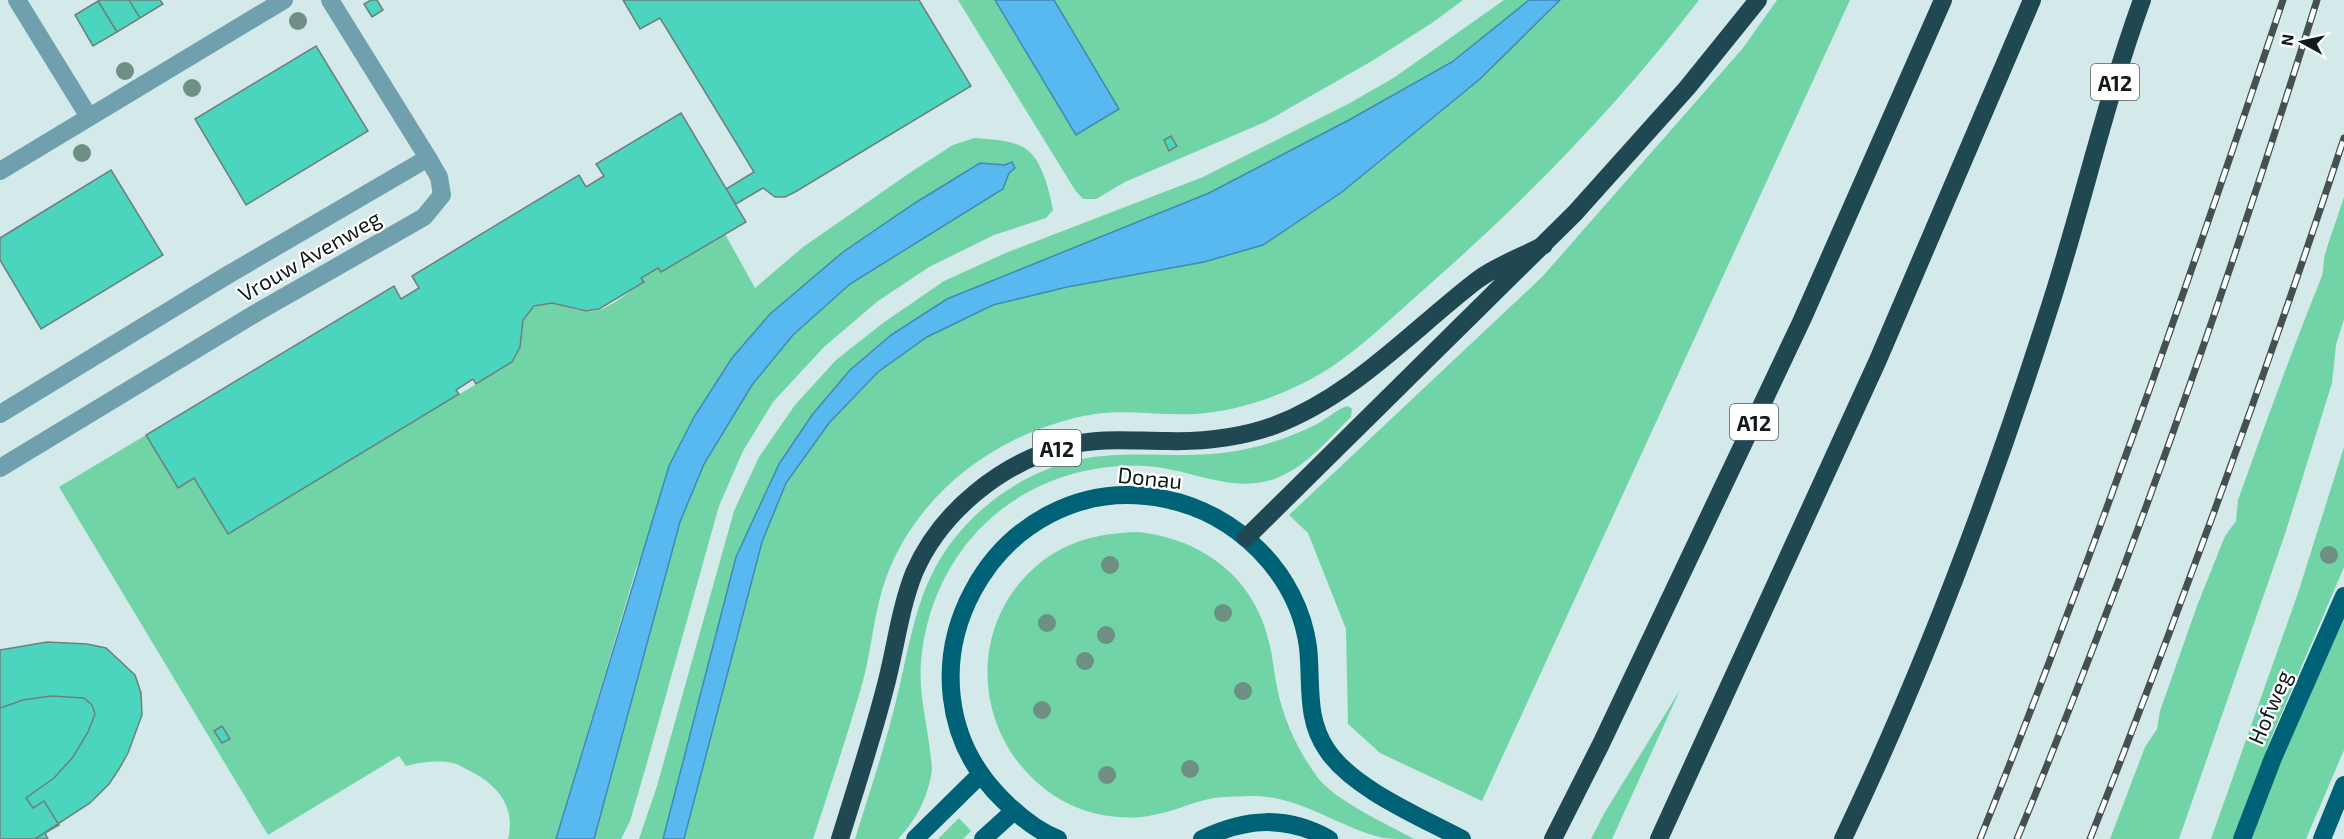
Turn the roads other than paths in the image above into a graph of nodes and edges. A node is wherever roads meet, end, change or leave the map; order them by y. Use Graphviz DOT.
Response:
graph roads {
  1 [pos="17,0"];
  2 [pos="284,0"];
  3 [pos="330,0"];
  4 [pos="1758,0"];
  5 [pos="1943,0"];
  6 [pos="2032,0"];
  7 [pos="2142,0"];
  8 [pos="89,117"];
  9 [pos="428,158"];
  10 [pos="0,171"];
  11 [pos="1544,245"];
  12 [pos="0,414"];
  13 [pos="0,468"];
  14 [pos="1246,538"];
  15 [pos="2344,596"];
  16 [pos="980,775"];
  17 [pos="2344,785"];
  18 [pos="1014,811"];
  19 [pos="840,839"];
  20 [pos="915,839"];
  21 [pos="983,839"];
  22 [pos="1058,839"];
  23 [pos="1202,839"];
  24 [pos="1329,839"];
  25 [pos="1462,839"];
  26 [pos="1553,839"];
  27 [pos="1659,839"];
  28 [pos="1843,839"];
  29 [pos="2242,839"];
  30 [pos="2322,839"];
  1 -- 8 [label="street"];
  2 -- 8 [label="street"];
  3 -- 9 [label="street, Vrouw Avenweg"];
  4 -- 11 [label="highway, A12"];
  5 -- 26 [label="highway, A12"];
  6 -- 27 [label="highway"];
  7 -- 28 [label="highway, A12"];
  8 -- 10 [label="street"];
  9 -- 12 [label="street"];
  9 -- 13 [label="street, Vrouw Avenweg"];
  11 -- 14 [label="highway, A12"];
  11 -- 19 [label="highway, A12"];
  14 -- 16 [label="main road, Donau"];
  14 -- 25 [label="main road, Donau"];
  15 -- 29 [label="main road, Hofweg"];
  16 -- 18 [label="main road, Donau"];
  16 -- 20 [label="main road"];
  17 -- 30 [label="main road"];
  18 -- 21 [label="main road"];
  18 -- 22 [label="main road, Donau"];
  23 -- 24 [label="main road"];
}
